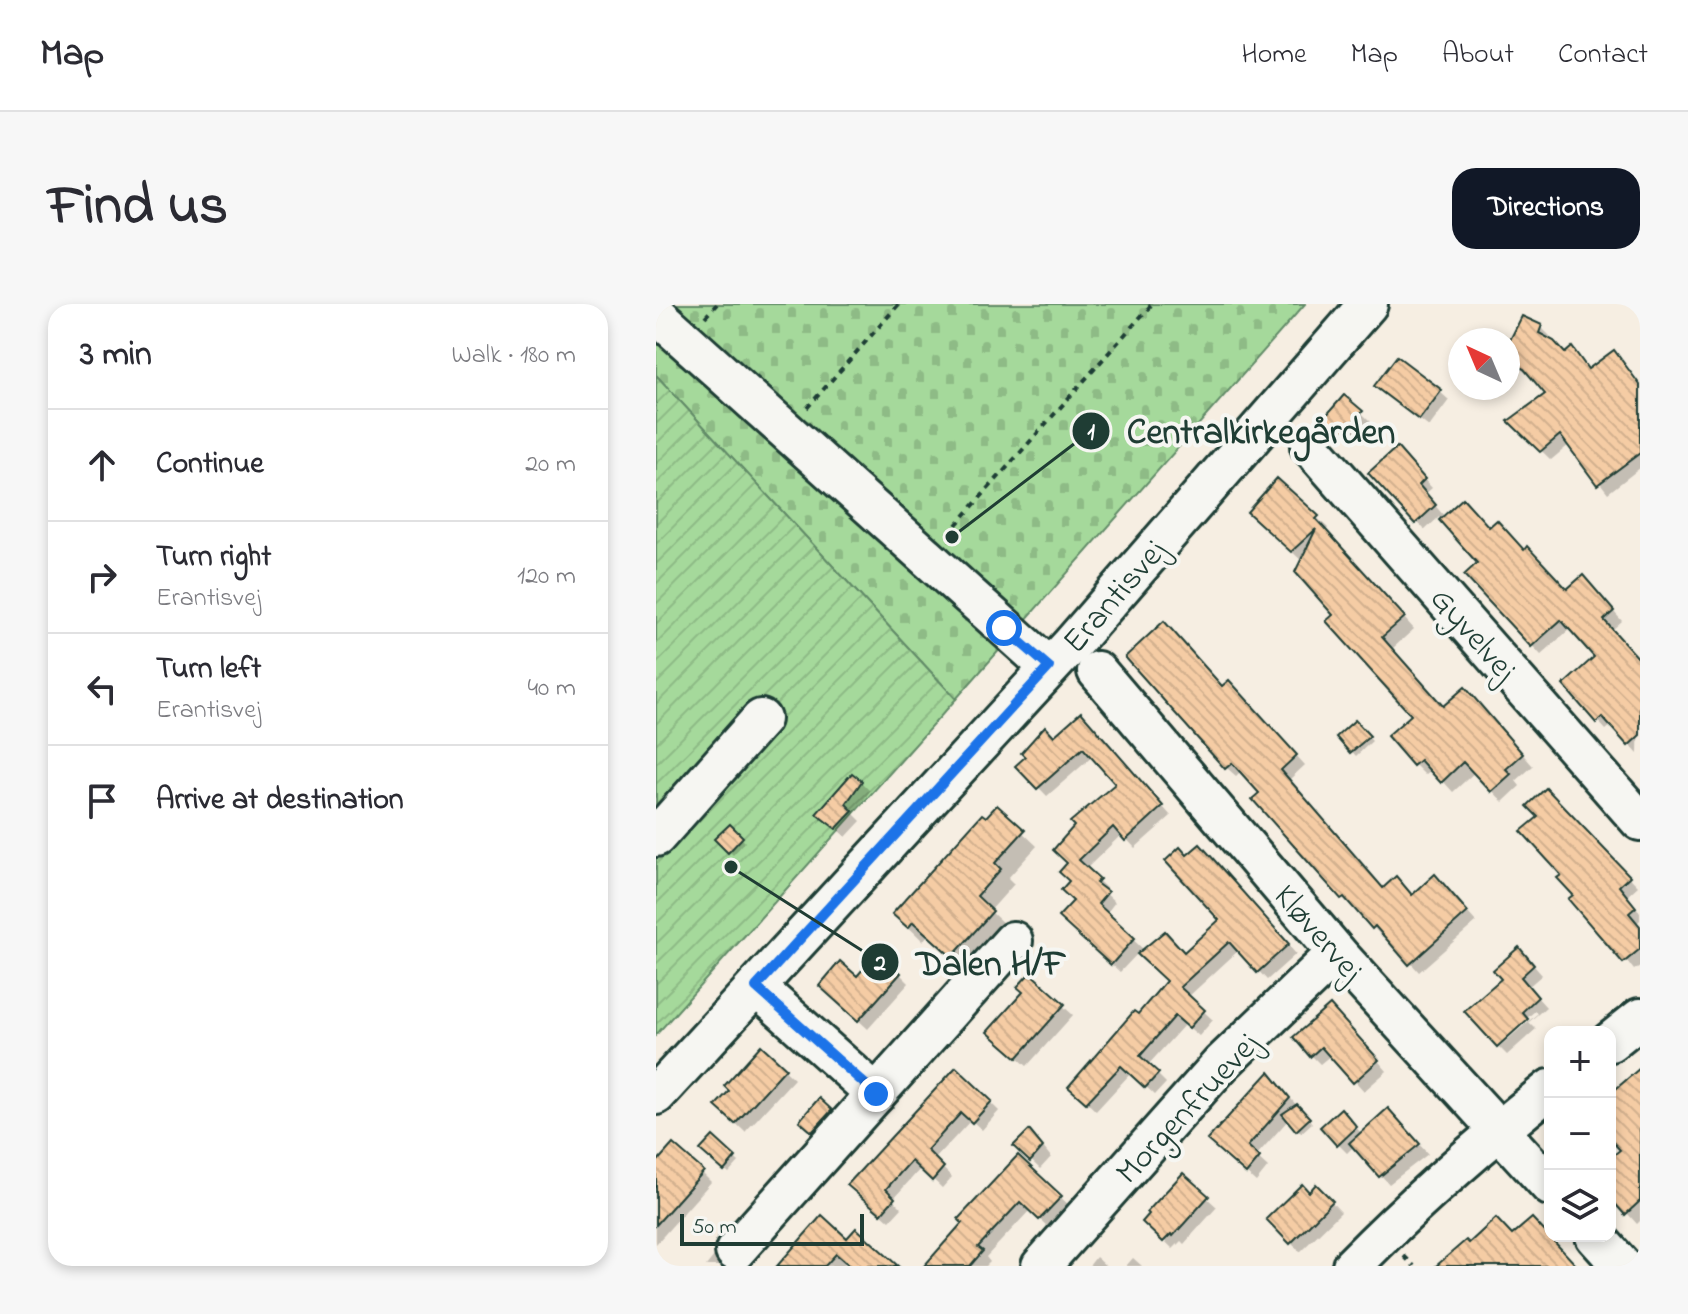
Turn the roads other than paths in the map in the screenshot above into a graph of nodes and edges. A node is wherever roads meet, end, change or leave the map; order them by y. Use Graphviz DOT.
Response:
graph roads {
  1 [pos="1355,308"];
  2 [pos="656,314"];
  3 [pos="1310,446"];
  4 [pos="1049,667"];
  5 [pos="1097,671"];
  6 [pos="761,719"];
  7 [pos="1640,821"];
  8 [pos="656,837"];
  9 [pos="1013,941"];
  10 [pos="1337,953"];
  11 [pos="756,987"];
  12 [pos="1640,1018"];
  13 [pos="1616,1037"];
  14 [pos="876,1094"];
  15 [pos="1544,1094"];
  16 [pos="656,1095"];
  17 [pos="1498,1131"];
  18 [pos="1544,1180"];
  19 [pos="1600,1242"];
  20 [pos="735,1251"];
  21 [pos="1041,1266"];
  22 [pos="1352,1266"];
  23 [pos="1622,1266"];
  1 -- 4 [label="street, Erantisvej"];
  2 -- 4 [label="street"];
  3 -- 7 [label="street, Gyvelvej"];
  4 -- 11 [label="street, Erantisvej"];
  5 -- 10 [label="street, Kløvervej"];
  6 -- 8 [label="street"];
  9 -- 14 [label="street"];
  10 -- 17 [label="street, Kløvervej"];
  10 -- 21 [label="street, Morgenfruevej"];
  11 -- 14 [label="street"];
  11 -- 16 [label="street, Erantisvej"];
  12 -- 13 [label="street"];
  14 -- 20 [label="street"];
  15 -- 17 [label="street"];
  17 -- 18 [label="street, Kløvervej"];
  17 -- 22 [label="street"];
  19 -- 23 [label="street"];
}
